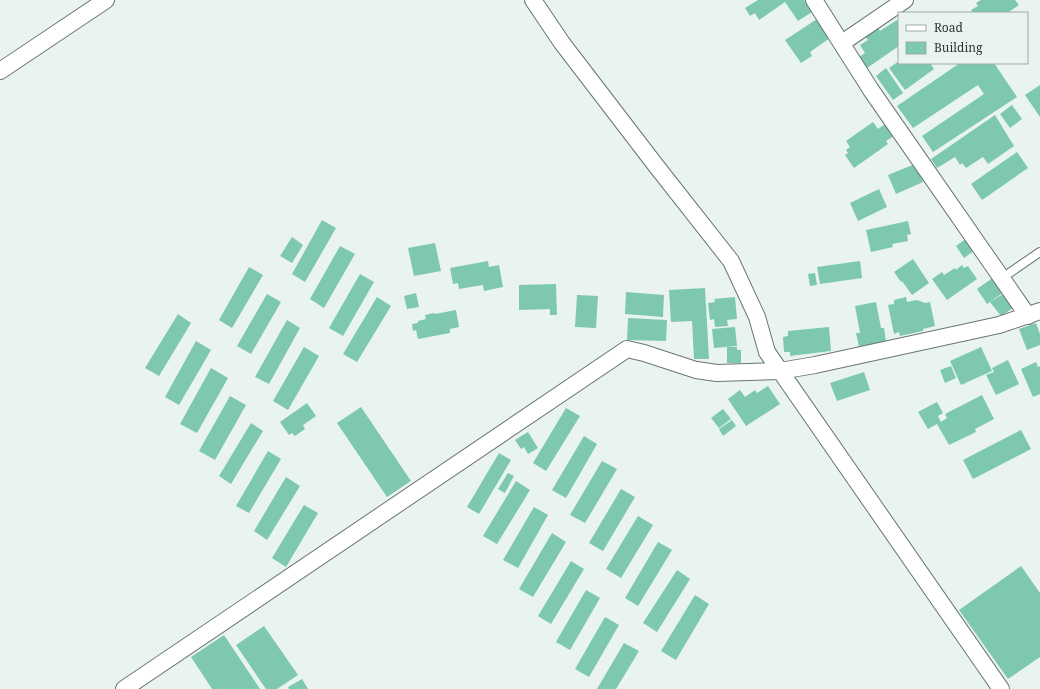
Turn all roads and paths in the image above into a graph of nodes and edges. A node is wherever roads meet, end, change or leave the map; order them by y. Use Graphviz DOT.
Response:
graph roads {
  1 [pos="106,0"];
  2 [pos="533,0"];
  3 [pos="814,0"];
  4 [pos="905,0"];
  5 [pos="842,43"];
  6 [pos="0,71"];
  7 [pos="1040,252"];
  8 [pos="1002,278"];
  9 [pos="1034,313"];
  10 [pos="780,371"];
  11 [pos="124,689"];
  12 [pos="1001,689"];
  1 -- 6 [label="street"];
  2 -- 10 [label="street"];
  3 -- 5 [label="street"];
  4 -- 5 [label="street"];
  5 -- 8 [label="street"];
  7 -- 8 [label="lane"];
  8 -- 9 [label="street"];
  9 -- 10 [label="street"];
  10 -- 11 [label="street"];
  10 -- 12 [label="street"];
}
